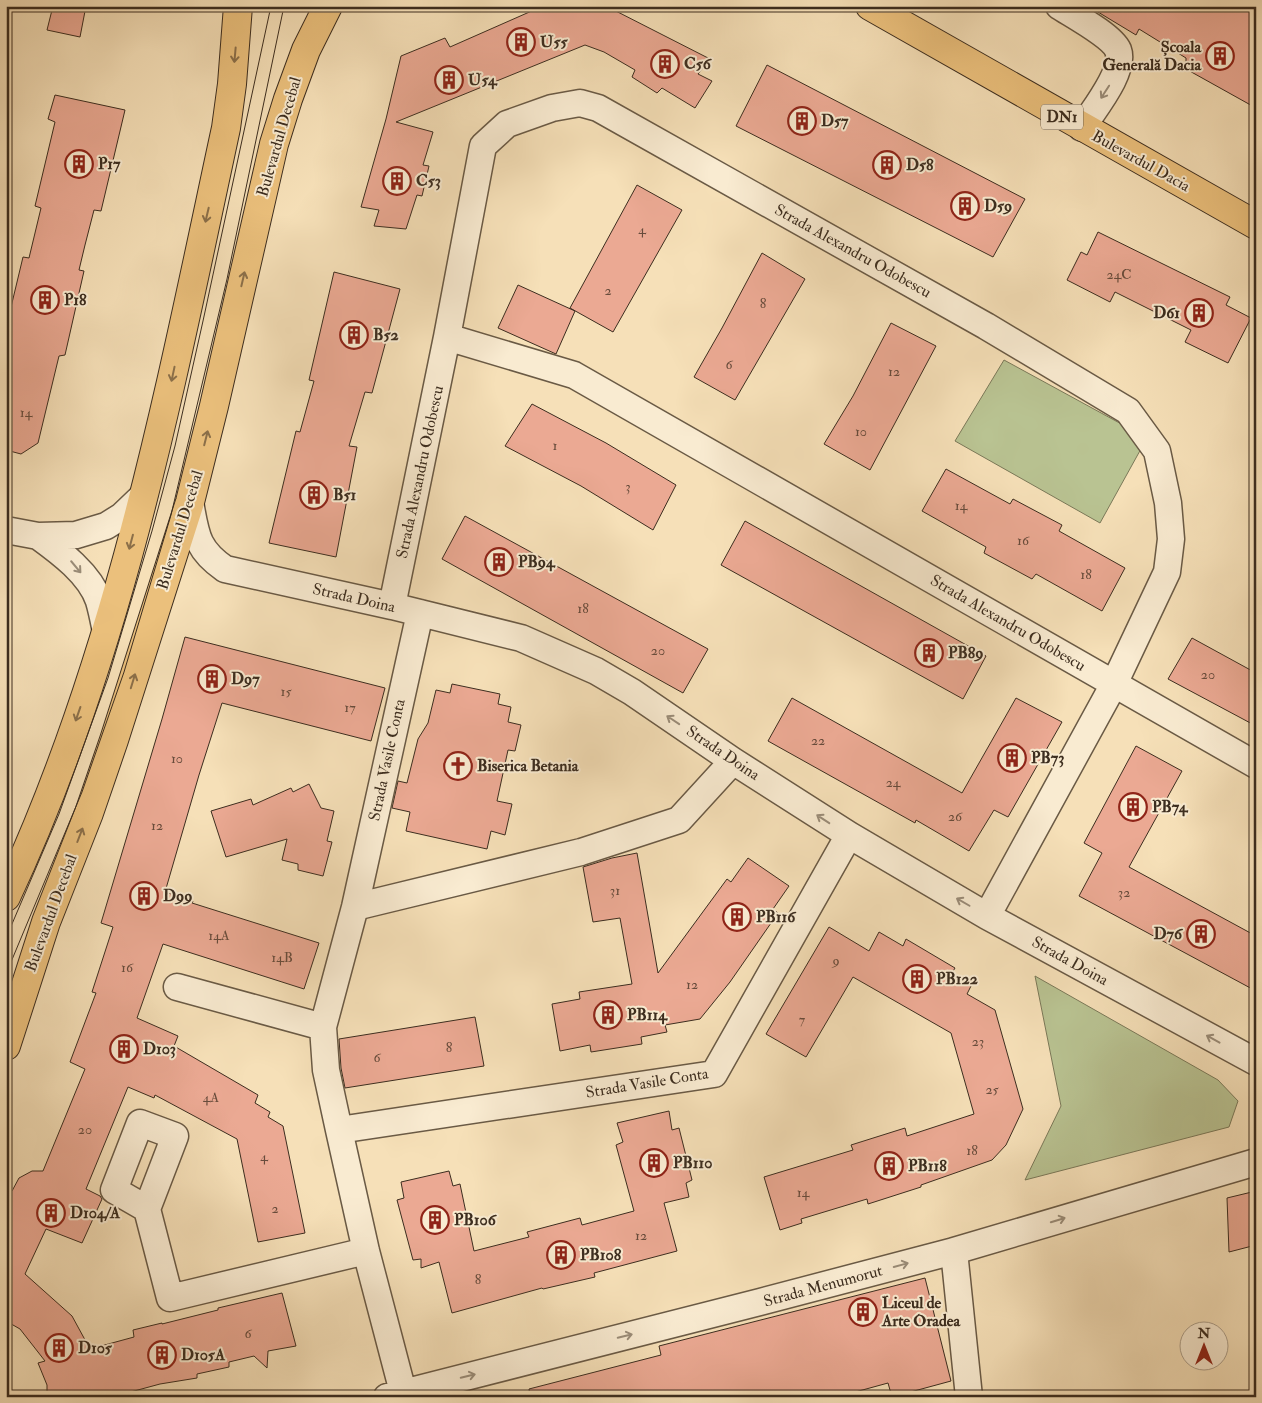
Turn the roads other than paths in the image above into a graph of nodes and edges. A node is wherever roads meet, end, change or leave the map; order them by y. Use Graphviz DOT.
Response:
graph roads {
  1 [pos="238,6"];
  2 [pos="328,6"];
  3 [pos="870,6"];
  4 [pos="1059,6"];
  5 [pos="1082,128"];
  6 [pos="1256,226"];
  7 [pos="447,337"];
  8 [pos="144,495"];
  9 [pos="190,502"];
  10 [pos="6,530"];
  11 [pos="38,536"];
  12 [pos="392,606"];
  13 [pos="420,613"];
  14 [pos="106,632"];
  15 [pos="1114,684"];
  16 [pos="733,761"];
  17 [pos="1256,765"];
  18 [pos="849,835"];
  19 [pos="6,897"];
  20 [pos="355,907"];
  21 [pos="987,916"];
  22 [pos="177,987"];
  23 [pos="322,1027"];
  24 [pos="6,1046"];
  25 [pos="1256,1062"];
  26 [pos="339,1130"];
  27 [pos="1255,1161"];
  28 [pos="147,1209"];
  29 [pos="366,1251"];
  30 [pos="954,1251"];
  31 [pos="395,1395"];
  32 [pos="969,1397"];
  1 -- 8 [label="main road, one-way"];
  9 -- 2 [label="main road, Bulevardul Decebal, one-way"];
  3 -- 5 [label="main road, Bulevardul Dacia / DN1"];
  4 -- 5 [label="street, one-way"];
  5 -- 6 [label="main road, Bulevardul Dacia / DN1"];
  7 -- 12 [label="street, Strada Alexandru Odobescu"];
  7 -- 15 [label="street, Strada Alexandru Odobescu"];
  7 -- 15 [label="street, Strada Alexandru Odobescu"];
  8 -- 11 [label="street"];
  8 -- 14 [label="main road, one-way"];
  9 -- 12 [label="street, Strada Doina"];
  24 -- 9 [label="main road, Bulevardul Decebal, one-way"];
  10 -- 11 [label="street"];
  11 -- 14 [label="street, one-way"];
  12 -- 13 [label="street, Strada Doina"];
  16 -- 13 [label="street, Strada Doina, one-way"];
  13 -- 20 [label="street, Strada Vasile Conta"];
  14 -- 19 [label="main road, one-way"];
  15 -- 17 [label="street, Strada Alexandru Odobescu"];
  15 -- 21 [label="street, Strada Alexandru Odobescu"];
  18 -- 16 [label="street, Strada Doina, one-way"];
  16 -- 20 [label="street"];
  21 -- 18 [label="street, Strada Doina, one-way"];
  18 -- 26 [label="street, Strada Vasile Conta"];
  20 -- 23 [label="street, Strada Vasile Conta"];
  25 -- 21 [label="street, Strada Doina, one-way"];
  22 -- 23 [label="street"];
  23 -- 26 [label="street, Strada Vasile Conta"];
  26 -- 29 [label="street, Strada Vasile Conta"];
  30 -- 27 [label="street, Strada Menumorut, one-way"];
  28 -- 29 [label="street"];
  29 -- 31 [label="street, Strada Vasile Conta"];
  31 -- 30 [label="street, Strada Menumorut, one-way"];
  30 -- 32 [label="street"];
}
